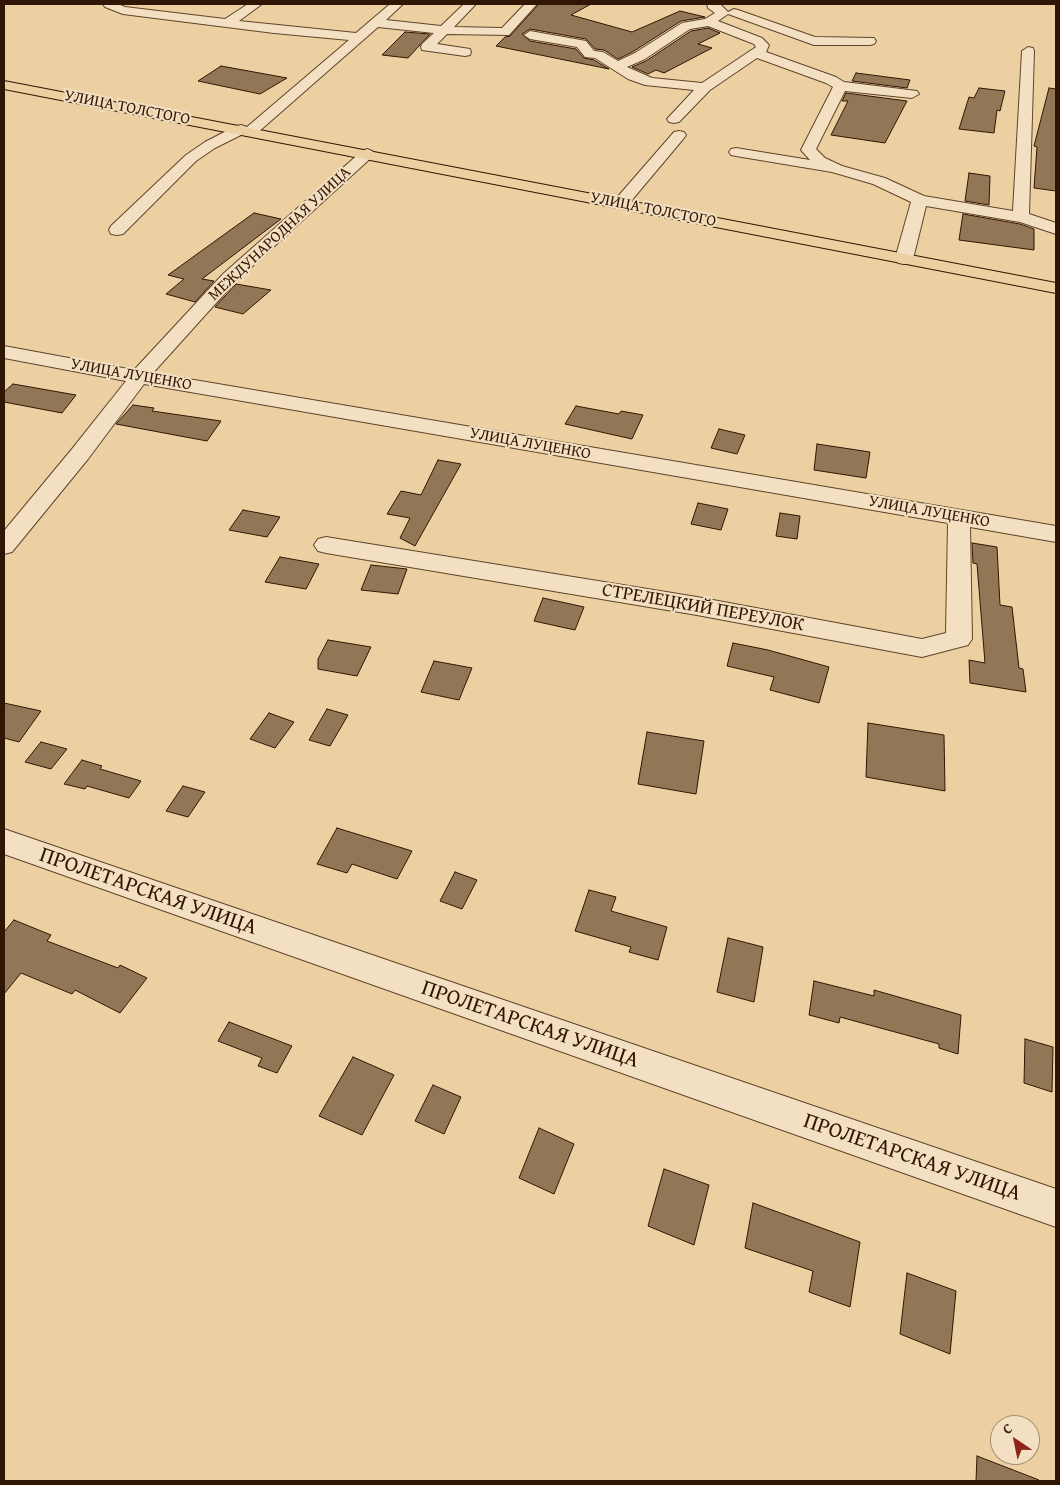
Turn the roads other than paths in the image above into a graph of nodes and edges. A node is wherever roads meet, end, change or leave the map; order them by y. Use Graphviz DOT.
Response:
graph roads {
  1 [pos="111,4"];
  2 [pos="256,4"];
  3 [pos="397,4"];
  4 [pos="470,4"];
  5 [pos="531,4"];
  6 [pos="714,6"];
  7 [pos="709,22"];
  8 [pos="228,23"];
  9 [pos="376,23"];
  10 [pos="444,30"];
  11 [pos="530,35"];
  12 [pos="360,37"];
  13 [pos="870,40"];
  14 [pos="1028,51"];
  15 [pos="465,52"];
  16 [pos="756,53"];
  17 [pos="619,66"];
  18 [pos="4,85"];
  19 [pos="840,86"];
  20 [pos="705,87"];
  21 [pos="912,94"];
  22 [pos="674,118"];
  23 [pos="246,130"];
  24 [pos="679,135"];
  25 [pos="736,152"];
  26 [pos="367,154"];
  27 [pos="837,169"];
  28 [pos="920,200"];
  29 [pos="620,204"];
  30 [pos="1021,217"];
  31 [pos="1056,229"];
  32 [pos="117,230"];
  33 [pos="904,259"];
  34 [pos="1056,288"];
  35 [pos="4,352"];
  36 [pos="139,377"];
  37 [pos="959,517"];
  38 [pos="1056,534"];
  39 [pos="326,545"];
  40 [pos="4,546"];
  41 [pos="4,842"];
  42 [pos="1056,1208"];
  1 -- 8 [label="street"];
  2 -- 8 [label="street"];
  3 -- 9 [label="street"];
  4 -- 10 [label="street"];
  5 -- 10 [label="street"];
  6 -- 7 [label="street"];
  6 -- 13 [label="street"];
  7 -- 16 [label="street"];
  7 -- 17 [label="street"];
  8 -- 12 [label="street"];
  9 -- 10 [label="street"];
  9 -- 12 [label="street"];
  10 -- 15 [label="street"];
  11 -- 17 [label="street"];
  12 -- 23 [label="street"];
  14 -- 30 [label="street"];
  16 -- 19 [label="street"];
  16 -- 20 [label="street"];
  17 -- 20 [label="street"];
  18 -- 23 [label="main road, УЛИЦА ТОЛСТОГО"];
  19 -- 21 [label="street"];
  19 -- 27 [label="street"];
  20 -- 22 [label="street"];
  23 -- 26 [label="main road, УЛИЦА ТОЛСТОГО"];
  23 -- 32 [label="street"];
  24 -- 29 [label="street"];
  25 -- 27 [label="street"];
  26 -- 29 [label="main road, УЛИЦА ТОЛСТОГО"];
  26 -- 36 [label="street, МЕЖДУНАРОДНАЯ УЛИЦА"];
  27 -- 28 [label="street"];
  28 -- 30 [label="street"];
  28 -- 33 [label="street"];
  29 -- 33 [label="main road, УЛИЦА ТОЛСТОГО"];
  30 -- 31 [label="street"];
  33 -- 34 [label="main road, УЛИЦА ТОЛСТОГО"];
  35 -- 36 [label="street, УЛИЦА ЛУЦЕНКО"];
  36 -- 37 [label="street, УЛИЦА ЛУЦЕНКО"];
  36 -- 40 [label="street, МЕЖДУНАРОДНАЯ УЛИЦА"];
  37 -- 38 [label="street, УЛИЦА ЛУЦЕНКО"];
  37 -- 39 [label="street, СТРЕЛЕЦКИЙ ПЕРЕУЛОК"];
  41 -- 42 [label="street, ПРОЛЕТАРСКАЯ УЛИЦА"];
}
